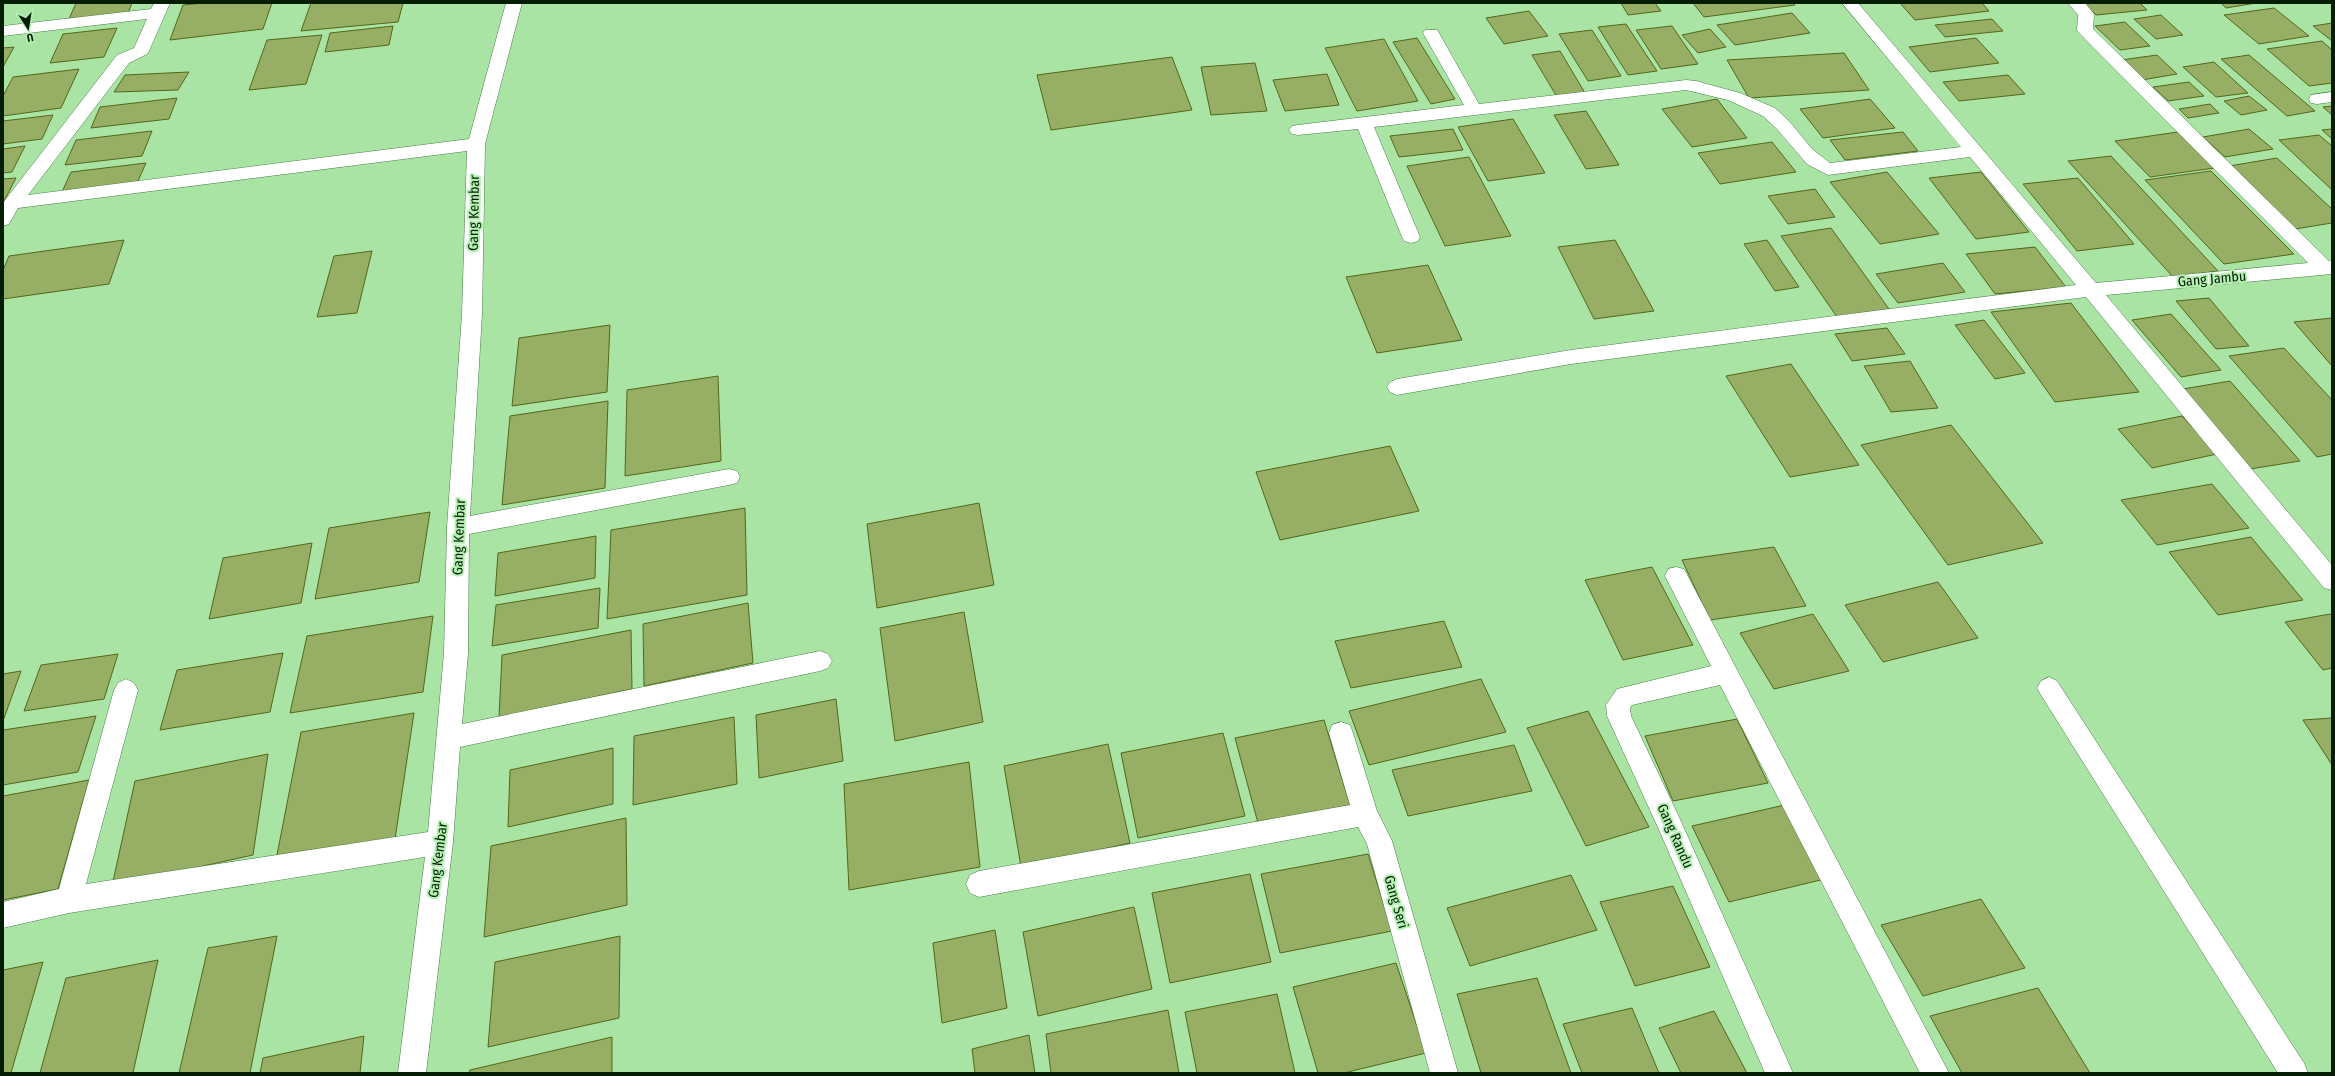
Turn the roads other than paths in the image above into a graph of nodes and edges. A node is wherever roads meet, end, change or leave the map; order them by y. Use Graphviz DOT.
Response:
graph roads {
  1 [pos="514,3"];
  2 [pos="1850,3"];
  3 [pos="2076,3"];
  4 [pos="160,8"];
  5 [pos="3,31"];
  6 [pos="1431,33"];
  7 [pos="1474,109"];
  8 [pos="1364,123"];
  9 [pos="1298,130"];
  10 [pos="476,144"];
  11 [pos="1973,151"];
  12 [pos="12,202"];
  13 [pos="3,220"];
  14 [pos="1411,237"];
  15 [pos="2328,268"];
  16 [pos="2091,290"];
  17 [pos="1397,387"];
  18 [pos="729,477"];
  19 [pos="458,526"];
  20 [pos="2330,574"];
  21 [pos="1676,576"];
  22 [pos="820,661"];
  23 [pos="1726,673"];
  24 [pos="2048,688"];
  25 [pos="126,690"];
  26 [pos="1342,733"];
  27 [pos="450,738"];
  28 [pos="1365,814"];
  29 [pos="440,842"];
  30 [pos="979,884"];
  31 [pos="69,900"];
  32 [pos="3,915"];
  33 [pos="412,1073"];
  34 [pos="1444,1073"];
  35 [pos="1779,1073"];
  36 [pos="1935,1073"];
  37 [pos="2294,1073"];
  1 -- 10 [label="street, Gang Kembar"];
  2 -- 11 [label="street"];
  3 -- 15 [label="street"];
  4 -- 5 [label="street"];
  4 -- 12 [label="street"];
  6 -- 7 [label="street"];
  7 -- 8 [label="street"];
  7 -- 11 [label="street"];
  8 -- 9 [label="street"];
  8 -- 14 [label="street"];
  10 -- 12 [label="street"];
  10 -- 19 [label="street, Gang Kembar"];
  11 -- 16 [label="street"];
  12 -- 13 [label="street"];
  15 -- 16 [label="street, Gang Jambu"];
  16 -- 17 [label="street, Gang Jambu"];
  16 -- 20 [label="street"];
  18 -- 19 [label="street"];
  19 -- 27 [label="street, Gang Kembar"];
  21 -- 23 [label="street"];
  22 -- 27 [label="street"];
  23 -- 35 [label="street, Gang Randu"];
  23 -- 36 [label="street"];
  24 -- 37 [label="street"];
  25 -- 31 [label="street"];
  26 -- 28 [label="street, Gang Seri"];
  27 -- 29 [label="street, Gang Kembar"];
  28 -- 30 [label="street"];
  28 -- 34 [label="street, Gang Seri"];
  29 -- 31 [label="street"];
  29 -- 33 [label="street, Gang Kembar"];
  31 -- 32 [label="street"];
}
